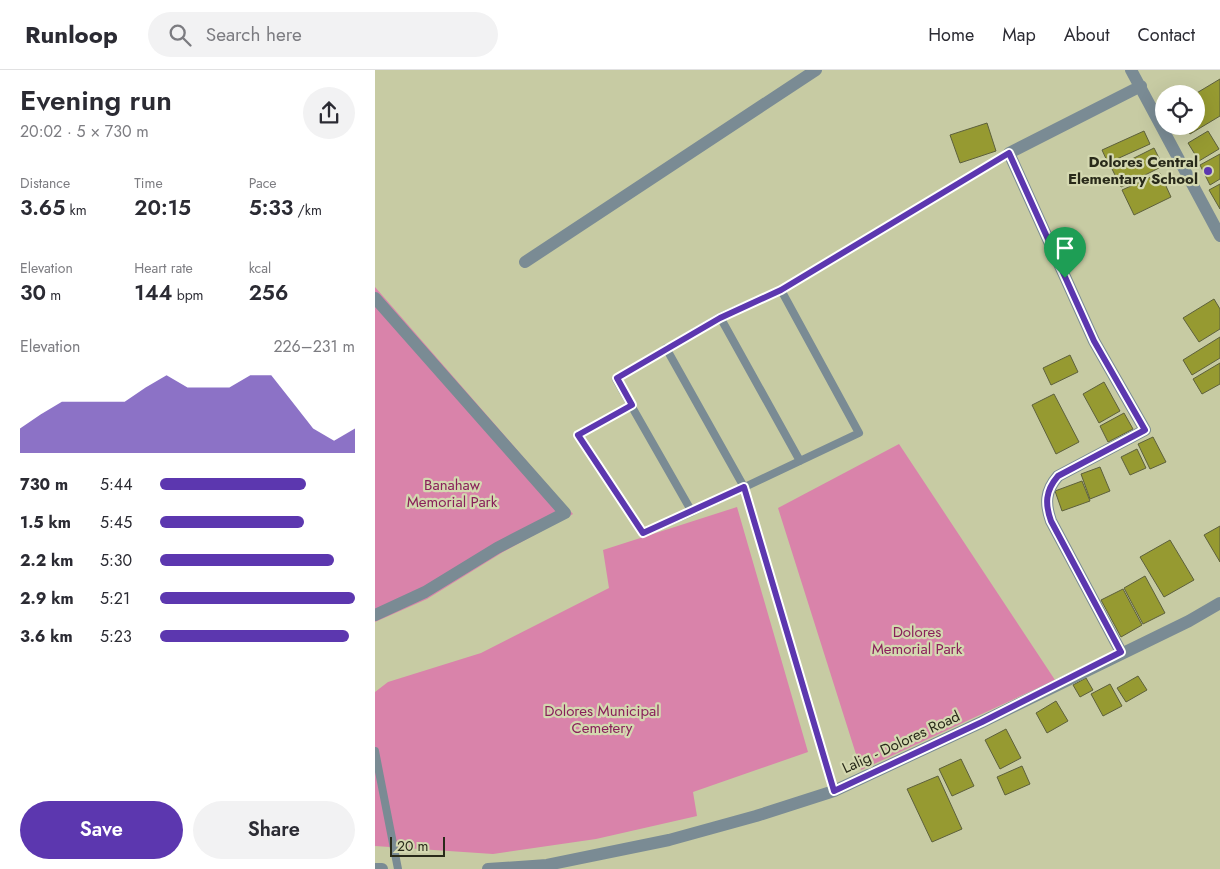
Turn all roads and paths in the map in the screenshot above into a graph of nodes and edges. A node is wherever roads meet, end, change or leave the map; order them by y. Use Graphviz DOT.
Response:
graph roads {
  1 [pos="816,70"];
  2 [pos="1131,70"];
  3 [pos="1141,86"];
  4 [pos="1009,153"];
  5 [pos="1220,236"];
  6 [pos="525,262"];
  7 [pos="781,290"];
  8 [pos="375,298"];
  9 [pos="720,318"];
  10 [pos="666,348"];
  11 [pos="632,405"];
  12 [pos="800,461"];
  13 [pos="744,487"];
  14 [pos="693,512"];
  15 [pos="1220,603"];
  16 [pos="377,611"];
  17 [pos="1121,652"];
  18 [pos="375,750"];
  19 [pos="834,791"];
  20 [pos="375,868"];
  21 [pos="382,869"];
  22 [pos="398,869"];
  23 [pos="488,869"];
  1 -- 6 [label="street"];
  2 -- 3 [label="street"];
  3 -- 4 [label="street"];
  3 -- 5 [label="street"];
  4 -- 7 [label="lane"];
  4 -- 17 [label="street"];
  7 -- 9 [label="lane"];
  7 -- 12 [label="lane"];
  8 -- 16 [label="street"];
  9 -- 10 [label="lane"];
  9 -- 12 [label="lane"];
  10 -- 11 [label="lane"];
  10 -- 13 [label="lane"];
  11 -- 14 [label="lane"];
  11 -- 14 [label="lane"];
  12 -- 13 [label="lane"];
  13 -- 14 [label="lane"];
  13 -- 19 [label="lane"];
  15 -- 17 [label="street, Lalig - Dolores Road"];
  17 -- 19 [label="street, Lalig - Dolores Road"];
  18 -- 22 [label="lane"];
  19 -- 23 [label="street, Lalig - Dolores Road"];
  20 -- 21 [label="street"];
}
